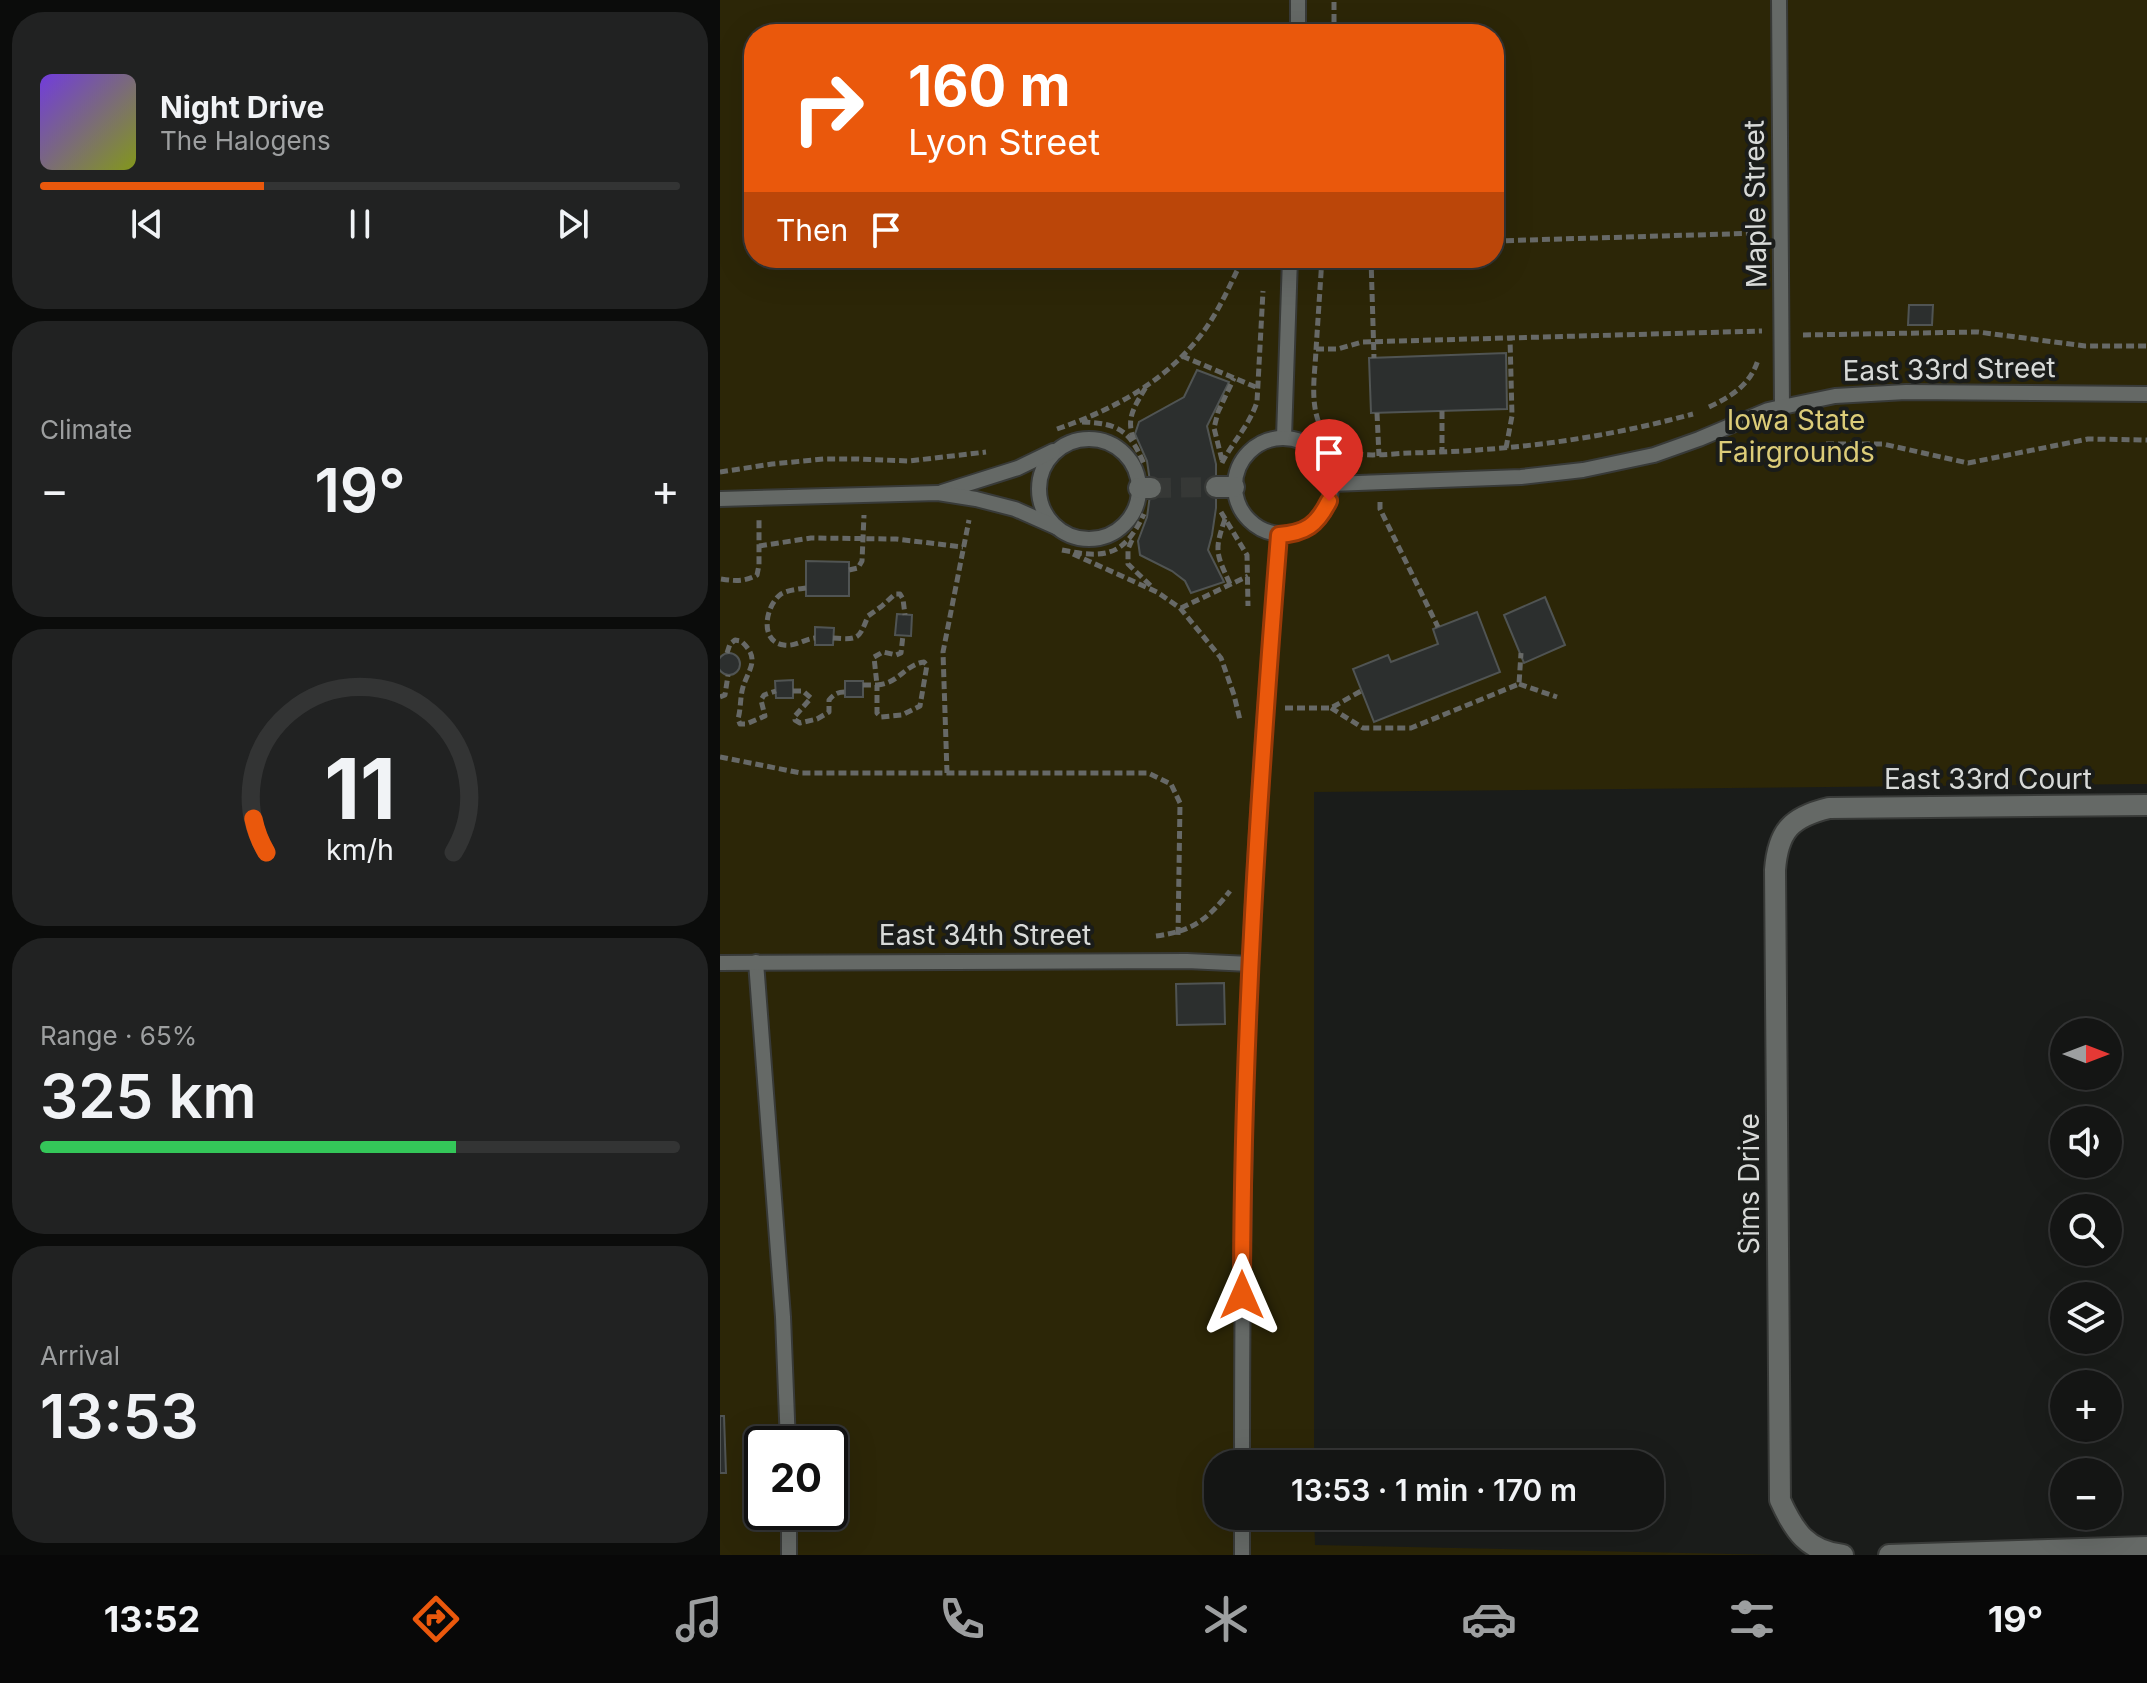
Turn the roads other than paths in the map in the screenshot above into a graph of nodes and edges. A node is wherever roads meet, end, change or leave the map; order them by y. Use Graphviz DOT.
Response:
graph roads {
  1 [pos="1298,0"];
  2 [pos="1779,0"];
  3 [pos="1298,24"];
  4 [pos="1290,268"];
  5 [pos="2147,394"];
  6 [pos="1782,408"];
  7 [pos="1284,437"];
  8 [pos="1067,444"];
  9 [pos="1331,484"];
  10 [pos="938,493"];
  11 [pos="720,499"];
  12 [pos="1056,527"];
  13 [pos="1279,535"];
  14 [pos="2147,805"];
  15 [pos="1829,808"];
  16 [pos="756,962"];
  17 [pos="720,963"];
  18 [pos="1250,964"];
  19 [pos="787,1426"];
  20 [pos="1242,1450"];
  21 [pos="789,1530"];
  22 [pos="1242,1530"];
  23 [pos="2147,1547"];
  24 [pos="789,1555"];
  25 [pos="1242,1555"];
  26 [pos="1843,1555"];
  27 [pos="1889,1555"];
  1 -- 3 [label="lane"];
  2 -- 6 [label="lane, Maple Street"];
  4 -- 7 [label="lane"];
  5 -- 6 [label="lane, East 33rd Street"];
  6 -- 9 [label="lane, East 33rd Street"];
  7 -- 9 [label="lane"];
  7 -- 13 [label="lane"];
  8 -- 10 [label="lane"];
  8 -- 12 [label="lane"];
  8 -- 12 [label="lane"];
  9 -- 13 [label="lane"];
  10 -- 11 [label="lane"];
  10 -- 12 [label="lane"];
  13 -- 18 [label="lane"];
  14 -- 15 [label="street, East 33rd Court"];
  15 -- 26 [label="street, Sims Drive"];
  16 -- 17 [label="lane, East 34th Street"];
  16 -- 18 [label="lane, East 34th Street"];
  16 -- 19 [label="lane"];
  18 -- 20 [label="lane"];
  21 -- 24 [label="lane"];
  22 -- 25 [label="lane"];
  23 -- 27 [label="street"];
}
